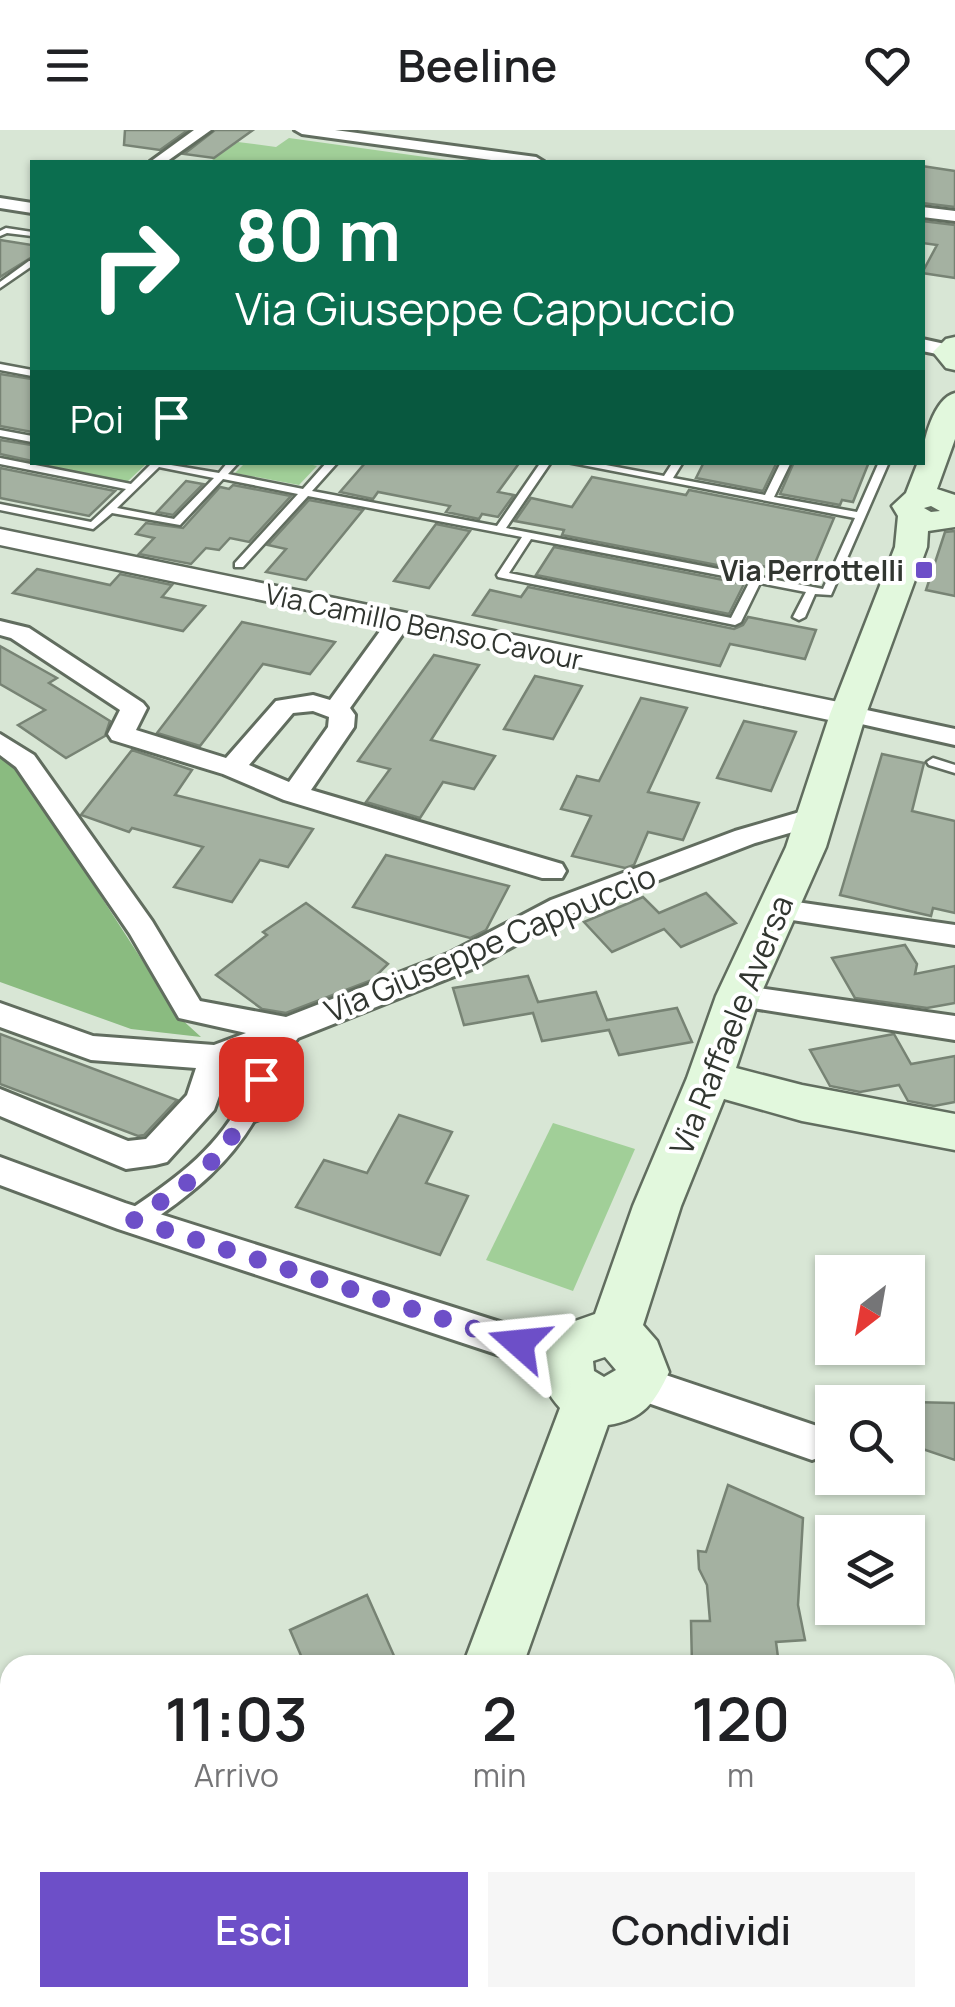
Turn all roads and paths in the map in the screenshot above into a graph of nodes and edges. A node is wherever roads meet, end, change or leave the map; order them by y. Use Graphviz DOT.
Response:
graph roads {
  1 [pos="204,130"];
  2 [pos="302,130"];
  3 [pos="462,134"];
  4 [pos="388,141"];
  5 [pos="476,159"];
  6 [pos="160,160"];
  7 [pos="0,203"];
  8 [pos="26,207"];
  9 [pos="925,212"];
  10 [pos="955,216"];
  11 [pos="0,219"];
  12 [pos="0,234"];
  13 [pos="30,234"];
  14 [pos="30,264"];
  15 [pos="0,286"];
  16 [pos="0,367"];
  17 [pos="30,373"];
  18 [pos="955,401"];
  19 [pos="0,432"];
  20 [pos="13,435"];
  21 [pos="30,439"];
  22 [pos="0,446"];
  23 [pos="0,461"];
  24 [pos="151,465"];
  25 [pos="163,465"];
  26 [pos="231,465"];
  27 [pos="327,465"];
  28 [pos="544,465"];
  29 [pos="588,465"];
  30 [pos="676,465"];
  31 [pos="785,465"];
  32 [pos="883,465"];
  33 [pos="221,476"];
  34 [pos="667,480"];
  35 [pos="133,487"];
  36 [pos="306,492"];
  37 [pos="768,499"];
  38 [pos="0,507"];
  39 [pos="110,509"];
  40 [pos="938,510"];
  41 [pos="860,516"];
  42 [pos="499,530"];
  43 [pos="529,536"];
  44 [pos="0,537"];
  45 [pos="239,565"];
  46 [pos="756,580"];
  47 [pos="812,590"];
  48 [pos="800,618"];
  49 [pos="400,621"];
  50 [pos="0,628"];
  51 [pos="336,709"];
  52 [pos="848,714"];
  53 [pos="955,737"];
  54 [pos="0,742"];
  55 [pos="933,762"];
  56 [pos="232,768"];
  57 [pos="955,769"];
  58 [pos="294,794"];
  59 [pos="817,816"];
  60 [pos="552,871"];
  61 [pos="776,909"];
  62 [pos="955,936"];
  63 [pos="738,996"];
  64 [pos="0,1016"];
  65 [pos="955,1028"];
  66 [pos="286,1029"];
  67 [pos="216,1057"];
  68 [pos="710,1078"];
  69 [pos="0,1102"];
  70 [pos="248,1110"];
  71 [pos="955,1132"];
  72 [pos="0,1171"];
  73 [pos="134,1220"];
  74 [pos="599,1381"];
  75 [pos="812,1442"];
  76 [pos="497,1655"];
  1 -- 6 [label="street"];
  2 -- 4 [label="street"];
  3 -- 4 [label="street"];
  4 -- 5 [label="street"];
  7 -- 8 [label="street"];
  8 -- 11 [label="street"];
  9 -- 10 [label="street"];
  12 -- 13 [label="lane"];
  14 -- 15 [label="lane"];
  16 -- 17 [label="lane"];
  18 -- 40 [label="main road, Via Raffaele Aversa"];
  19 -- 20 [label="lane"];
  20 -- 21 [label="lane"];
  20 -- 22 [label="lane"];
  23 -- 35 [label="lane"];
  24 -- 35 [label="lane"];
  25 -- 33 [label="lane"];
  26 -- 33 [label="lane"];
  27 -- 36 [label="lane"];
  28 -- 42 [label="lane"];
  29 -- 34 [label="lane"];
  30 -- 34 [label="lane"];
  31 -- 37 [label="lane"];
  32 -- 41 [label="lane"];
  33 -- 36 [label="lane"];
  33 -- 39 [label="lane"];
  34 -- 37 [label="lane"];
  35 -- 39 [label="lane"];
  36 -- 42 [label="lane"];
  36 -- 45 [label="lane"];
  37 -- 41 [label="lane"];
  38 -- 39 [label="lane"];
  40 -- 52 [label="main road, Via Raffaele Aversa"];
  41 -- 47 [label="lane"];
  42 -- 43 [label="lane"];
  43 -- 46 [label="lane"];
  43 -- 46 [label="lane"];
  44 -- 49 [label="street, Via Camillo Benso Cavour"];
  46 -- 47 [label="lane"];
  47 -- 48 [label="lane"];
  49 -- 51 [label="street"];
  49 -- 52 [label="street, Via Camillo Benso Cavour"];
  50 -- 56 [label="street"];
  51 -- 56 [label="street"];
  51 -- 58 [label="street"];
  52 -- 53 [label="street"];
  52 -- 59 [label="main road, Via Raffaele Aversa"];
  54 -- 66 [label="street"];
  55 -- 57 [label="lane"];
  56 -- 58 [label="street"];
  58 -- 60 [label="street"];
  59 -- 61 [label="main road, Via Raffaele Aversa"];
  59 -- 66 [label="street, Via Giuseppe Cappuccio"];
  61 -- 62 [label="street"];
  61 -- 63 [label="main road, Via Raffaele Aversa"];
  63 -- 65 [label="street"];
  63 -- 68 [label="main road, Via Raffaele Aversa"];
  64 -- 67 [label="street"];
  66 -- 67 [label="street"];
  66 -- 70 [label="street, Via Giuseppe Cappuccio"];
  67 -- 69 [label="street"];
  68 -- 71 [label="main road"];
  68 -- 74 [label="main road, Via Raffaele Aversa"];
  70 -- 73 [label="street, Via Giuseppe Cappuccio"];
  72 -- 73 [label="street"];
  73 -- 74 [label="street"];
  74 -- 75 [label="street"];
  74 -- 76 [label="main road"];
}
